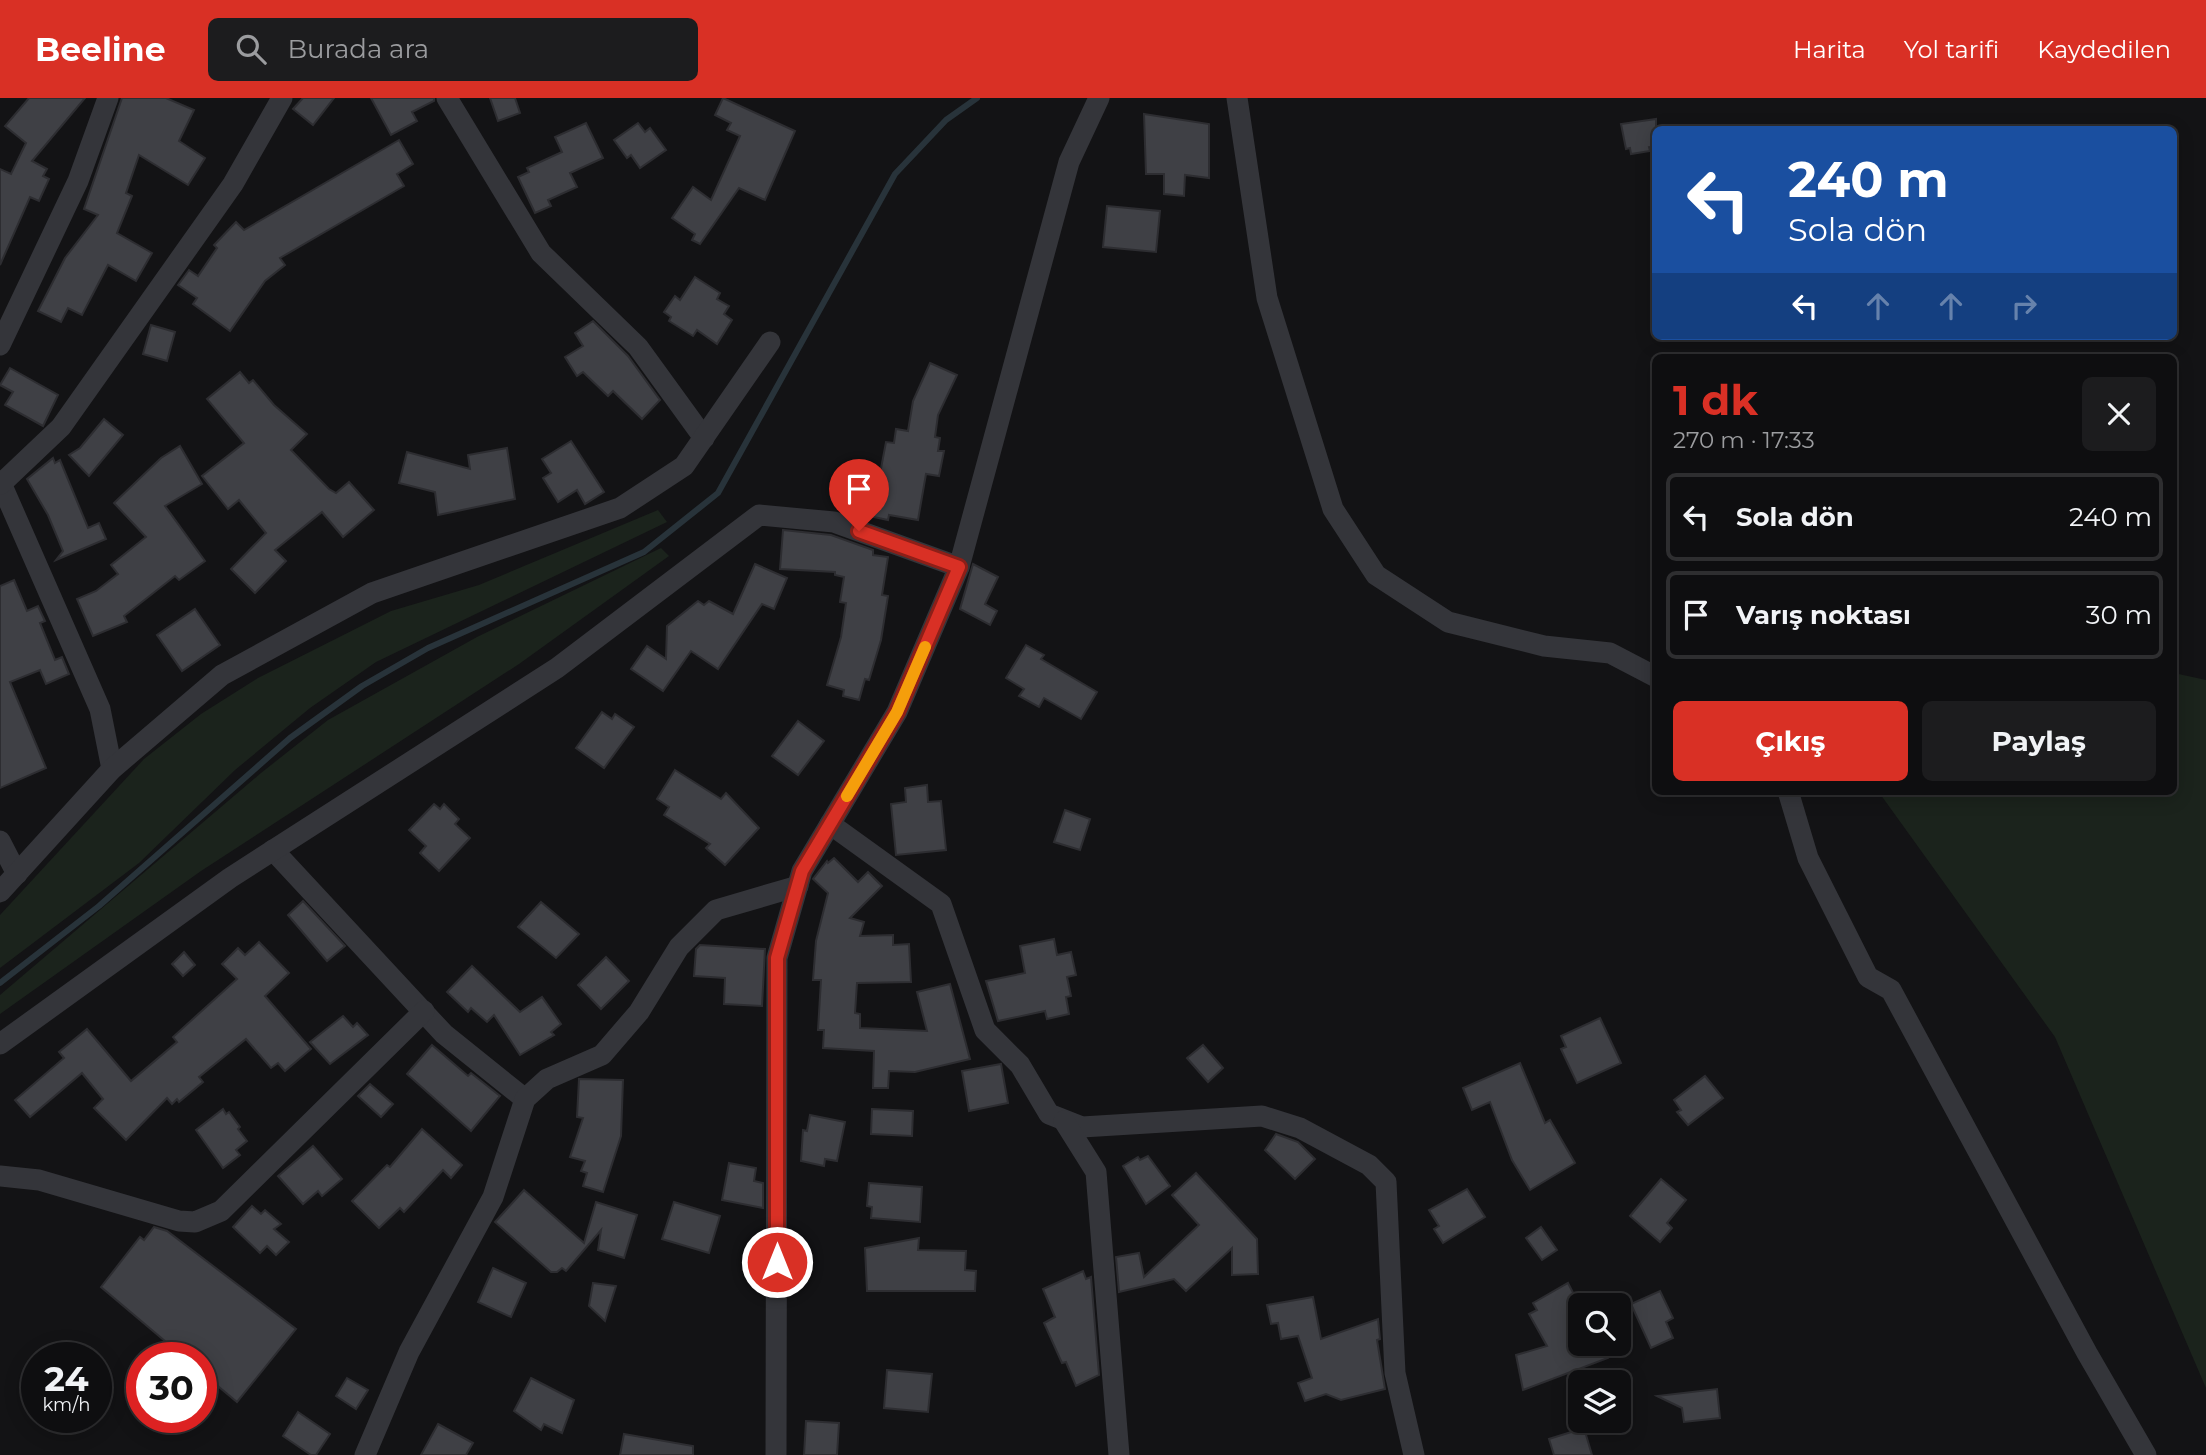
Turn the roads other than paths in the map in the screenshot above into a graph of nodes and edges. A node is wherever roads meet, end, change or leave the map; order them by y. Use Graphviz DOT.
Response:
graph roads {
  1 [pos="108,98"];
  2 [pos="282,98"];
  3 [pos="447,98"];
  4 [pos="1099,98"];
  5 [pos="1237,98"];
  6 [pos="770,342"];
  7 [pos="0,345"];
  8 [pos="704,438"];
  9 [pos="1,483"];
  10 [pos="959,567"];
  11 [pos="1652,675"];
  12 [pos="112,769"];
  13 [pos="1789,795"];
  14 [pos="830,824"];
  15 [pos="0,841"];
  16 [pos="273,850"];
  17 [pos="16,874"];
  18 [pos="798,886"];
  19 [pos="0,892"];
  20 [pos="424,1012"];
  21 [pos="0,1044"];
  22 [pos="525,1099"];
  23 [pos="1064,1121"];
  24 [pos="0,1176"];
  25 [pos="365,1455"];
  26 [pos="776,1455"];
  27 [pos="1119,1455"];
  28 [pos="1414,1455"];
  29 [pos="2146,1455"];
  1 -- 7 [label="street"];
  2 -- 9 [label="street"];
  3 -- 8 [label="street"];
  4 -- 10 [label="street"];
  5 -- 11 [label="street"];
  6 -- 8 [label="street"];
  8 -- 12 [label="street"];
  9 -- 12 [label="street"];
  10 -- 14 [label="street"];
  10 -- 16 [label="street"];
  12 -- 17 [label="street"];
  13 -- 29 [label="street"];
  14 -- 18 [label="street"];
  14 -- 23 [label="street"];
  15 -- 17 [label="street"];
  16 -- 20 [label="street"];
  16 -- 21 [label="street"];
  17 -- 19 [label="street"];
  18 -- 22 [label="street"];
  18 -- 26 [label="street"];
  20 -- 22 [label="street"];
  20 -- 24 [label="street"];
  22 -- 25 [label="street"];
  23 -- 27 [label="street"];
  23 -- 28 [label="street"];
}
